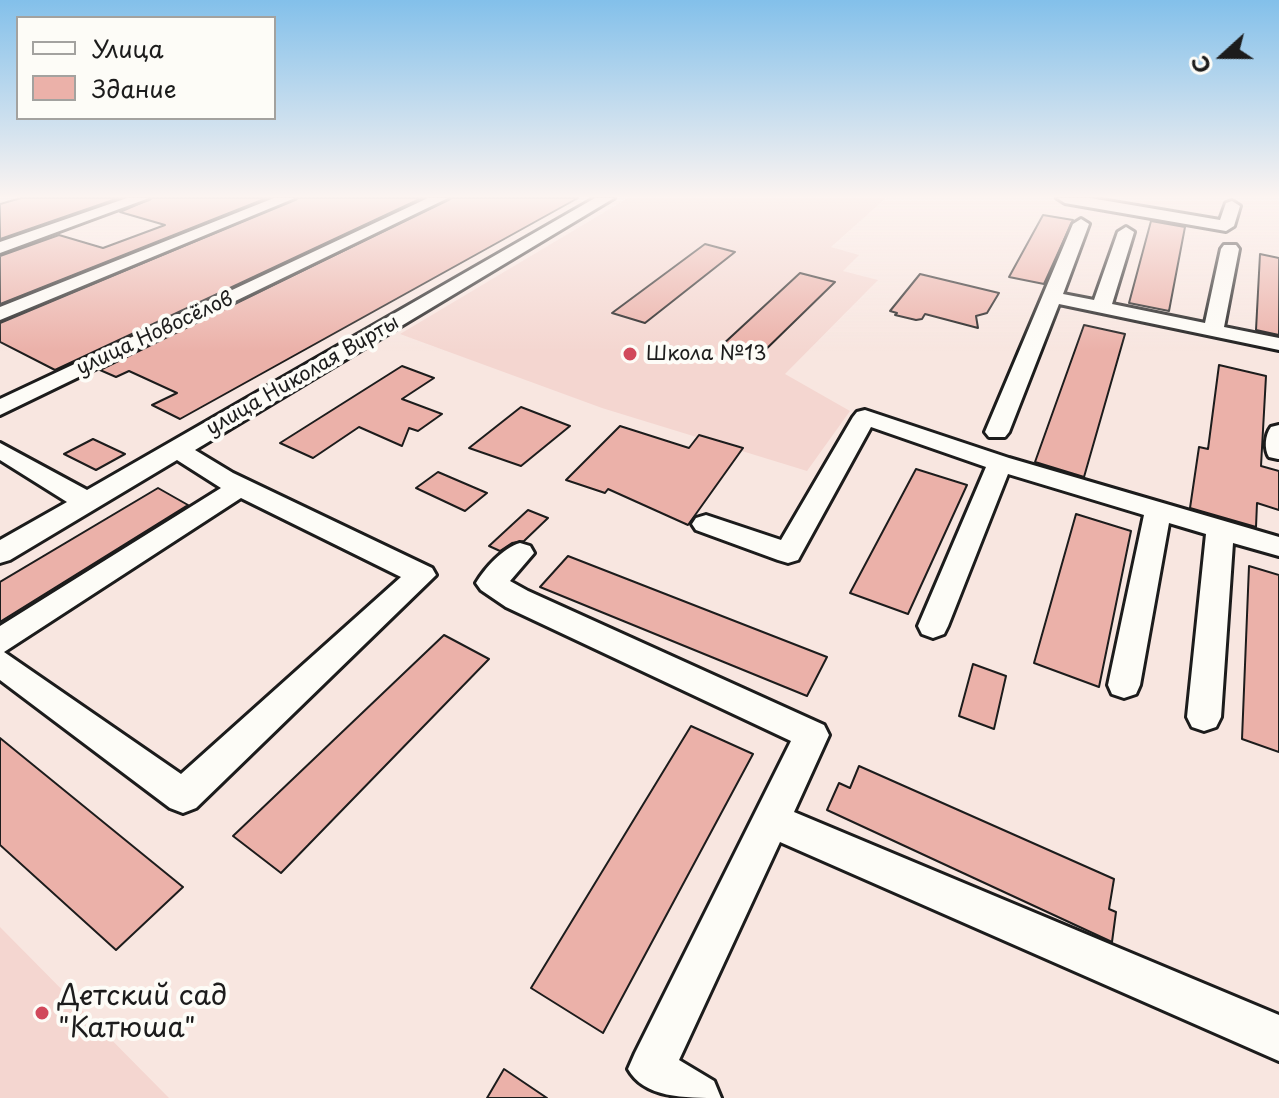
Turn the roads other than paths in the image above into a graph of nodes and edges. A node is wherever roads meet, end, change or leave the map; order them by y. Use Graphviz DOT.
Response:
graph roads {
  1 [pos="160,249"];
  2 [pos="333,249"];
  3 [pos="519,249"];
  4 [pos="1071,249"];
  5 [pos="1120,249"];
  6 [pos="1230,249"];
  7 [pos="1052,297"];
  8 [pos="1101,309"];
  9 [pos="0,314"];
  10 [pos="1213,331"];
  11 [pos="1279,344"];
  12 [pos="0,408"];
  13 [pos="997,432"];
  14 [pos="0,450"];
  15 [pos="178,450"];
  16 [pos="1000,463"];
  17 [pos="240,487"];
  18 [pos="87,502"];
  19 [pos="1158,512"];
  20 [pos="706,524"];
  21 [pos="1220,530"];
  22 [pos="1279,547"];
  23 [pos="0,553"];
  24 [pos="520,553"];
  25 [pos="933,626"];
  26 [pos="0,641"];
  27 [pos="0,663"];
  28 [pos="1124,685"];
  29 [pos="1204,717"];
  30 [pos="771,820"];
  31 [pos="1279,1038"];
  32 [pos="697,1098"];
  1 -- 9 [label="street"];
  2 -- 12 [label="street, улица Новосёлов"];
  3 -- 15 [label="street, улица Николая Вирты"];
  4 -- 7 [label="street"];
  5 -- 8 [label="street"];
  6 -- 10 [label="street"];
  7 -- 8 [label="street"];
  7 -- 13 [label="street"];
  8 -- 10 [label="street"];
  10 -- 11 [label="street"];
  14 -- 18 [label="street"];
  15 -- 17 [label="street"];
  15 -- 18 [label="street, улица Николая Вирты"];
  16 -- 19 [label="street"];
  16 -- 20 [label="street"];
  16 -- 25 [label="street"];
  17 -- 26 [label="street"];
  17 -- 27 [label="street"];
  18 -- 23 [label="street, улица Николая Вирты"];
  19 -- 21 [label="street"];
  19 -- 28 [label="street"];
  21 -- 22 [label="street"];
  21 -- 29 [label="street"];
  24 -- 30 [label="street"];
  30 -- 31 [label="street"];
  30 -- 32 [label="street"];
}
